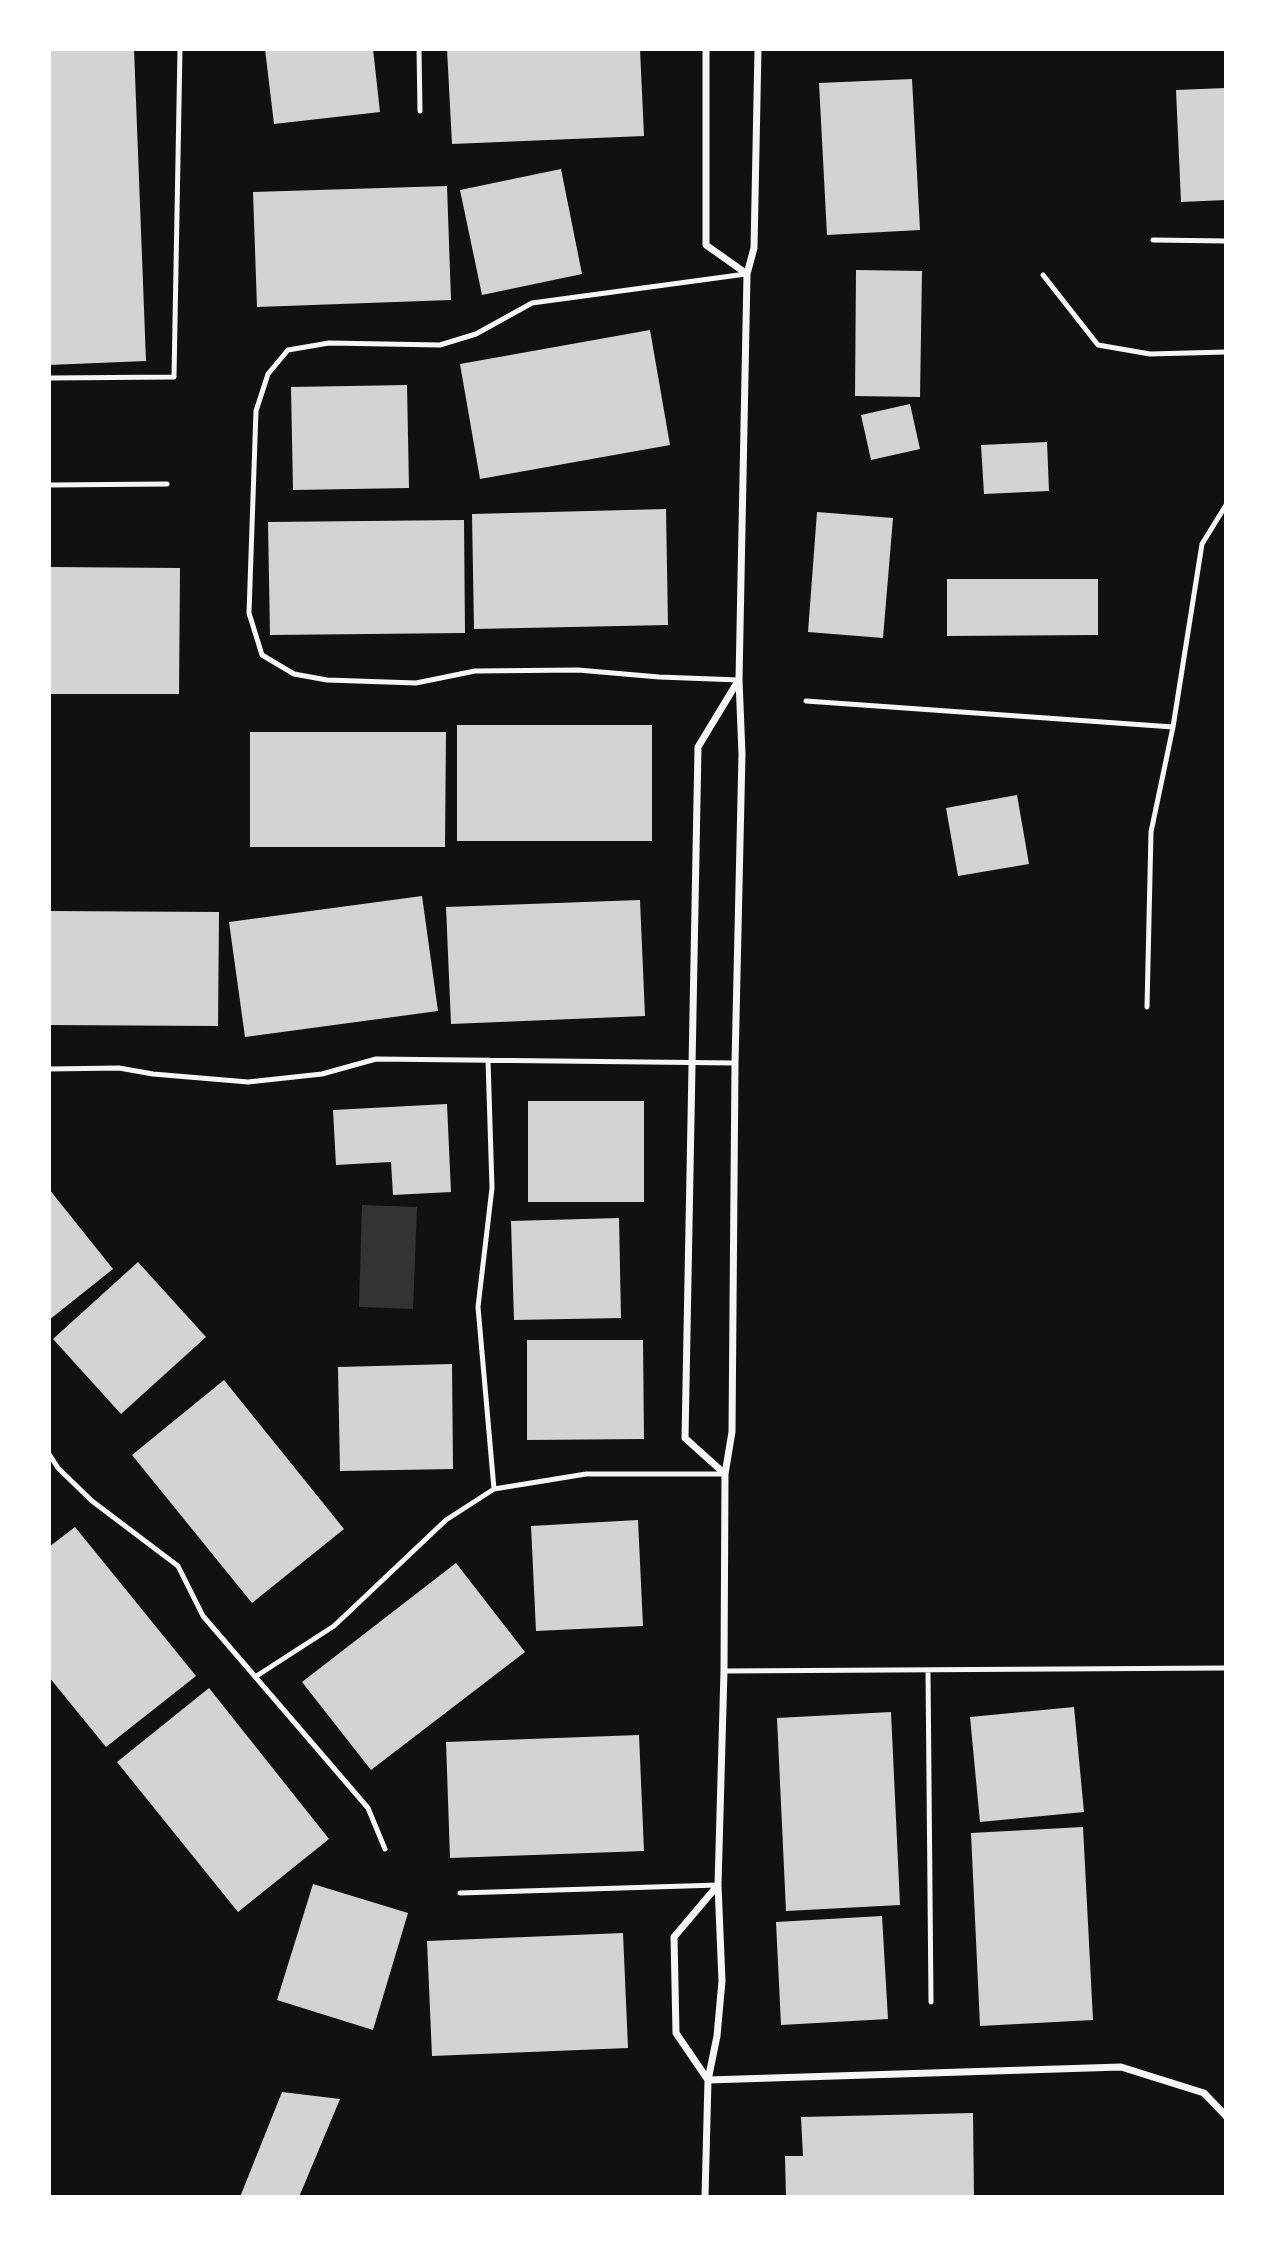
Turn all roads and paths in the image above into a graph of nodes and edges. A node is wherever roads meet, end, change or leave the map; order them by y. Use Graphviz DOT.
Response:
graph roads {
  1 [pos="180,49"];
  2 [pos="419,49"];
  3 [pos="706,49"];
  4 [pos="758,49"];
  5 [pos="420,111"];
  6 [pos="1153,240"];
  7 [pos="1226,241"];
  8 [pos="747,274"];
  9 [pos="1043,275"];
  10 [pos="1226,352"];
  11 [pos="49,378"];
  12 [pos="167,484"];
  13 [pos="49,485"];
  14 [pos="1226,505"];
  15 [pos="739,680"];
  16 [pos="806,701"];
  17 [pos="1173,727"];
  18 [pos="1147,1007"];
  19 [pos="488,1060"];
  20 [pos="692,1063"];
  21 [pos="735,1063"];
  22 [pos="49,1069"];
  23 [pos="49,1454"];
  24 [pos="725,1474"];
  25 [pos="494,1489"];
  26 [pos="1226,1668"];
  27 [pos="928,1670"];
  28 [pos="724,1671"];
  29 [pos="255,1677"];
  30 [pos="385,1849"];
  31 [pos="718,1885"];
  32 [pos="460,1892"];
  33 [pos="931,2002"];
  34 [pos="708,2080"];
  35 [pos="1226,2116"];
  36 [pos="705,2197"];
  1 -- 11 [label="lane"];
  2 -- 5 [label="lane"];
  3 -- 8 [label="street"];
  4 -- 8 [label="street"];
  6 -- 7 [label="lane"];
  8 -- 15 [label="street"];
  8 -- 15 [label="lane"];
  9 -- 10 [label="lane"];
  12 -- 13 [label="lane"];
  14 -- 17 [label="lane"];
  15 -- 20 [label="street"];
  15 -- 21 [label="street"];
  16 -- 17 [label="lane"];
  17 -- 18 [label="lane"];
  19 -- 20 [label="lane"];
  19 -- 22 [label="lane"];
  19 -- 25 [label="lane"];
  20 -- 21 [label="lane"];
  20 -- 24 [label="street"];
  21 -- 24 [label="street"];
  23 -- 29 [label="lane"];
  24 -- 25 [label="lane"];
  24 -- 28 [label="street"];
  25 -- 29 [label="lane"];
  26 -- 27 [label="lane"];
  27 -- 28 [label="lane"];
  27 -- 33 [label="lane"];
  28 -- 31 [label="street"];
  29 -- 30 [label="lane"];
  31 -- 32 [label="lane"];
  31 -- 34 [label="street"];
  31 -- 34 [label="street"];
  34 -- 35 [label="street"];
  34 -- 36 [label="street"];
}
